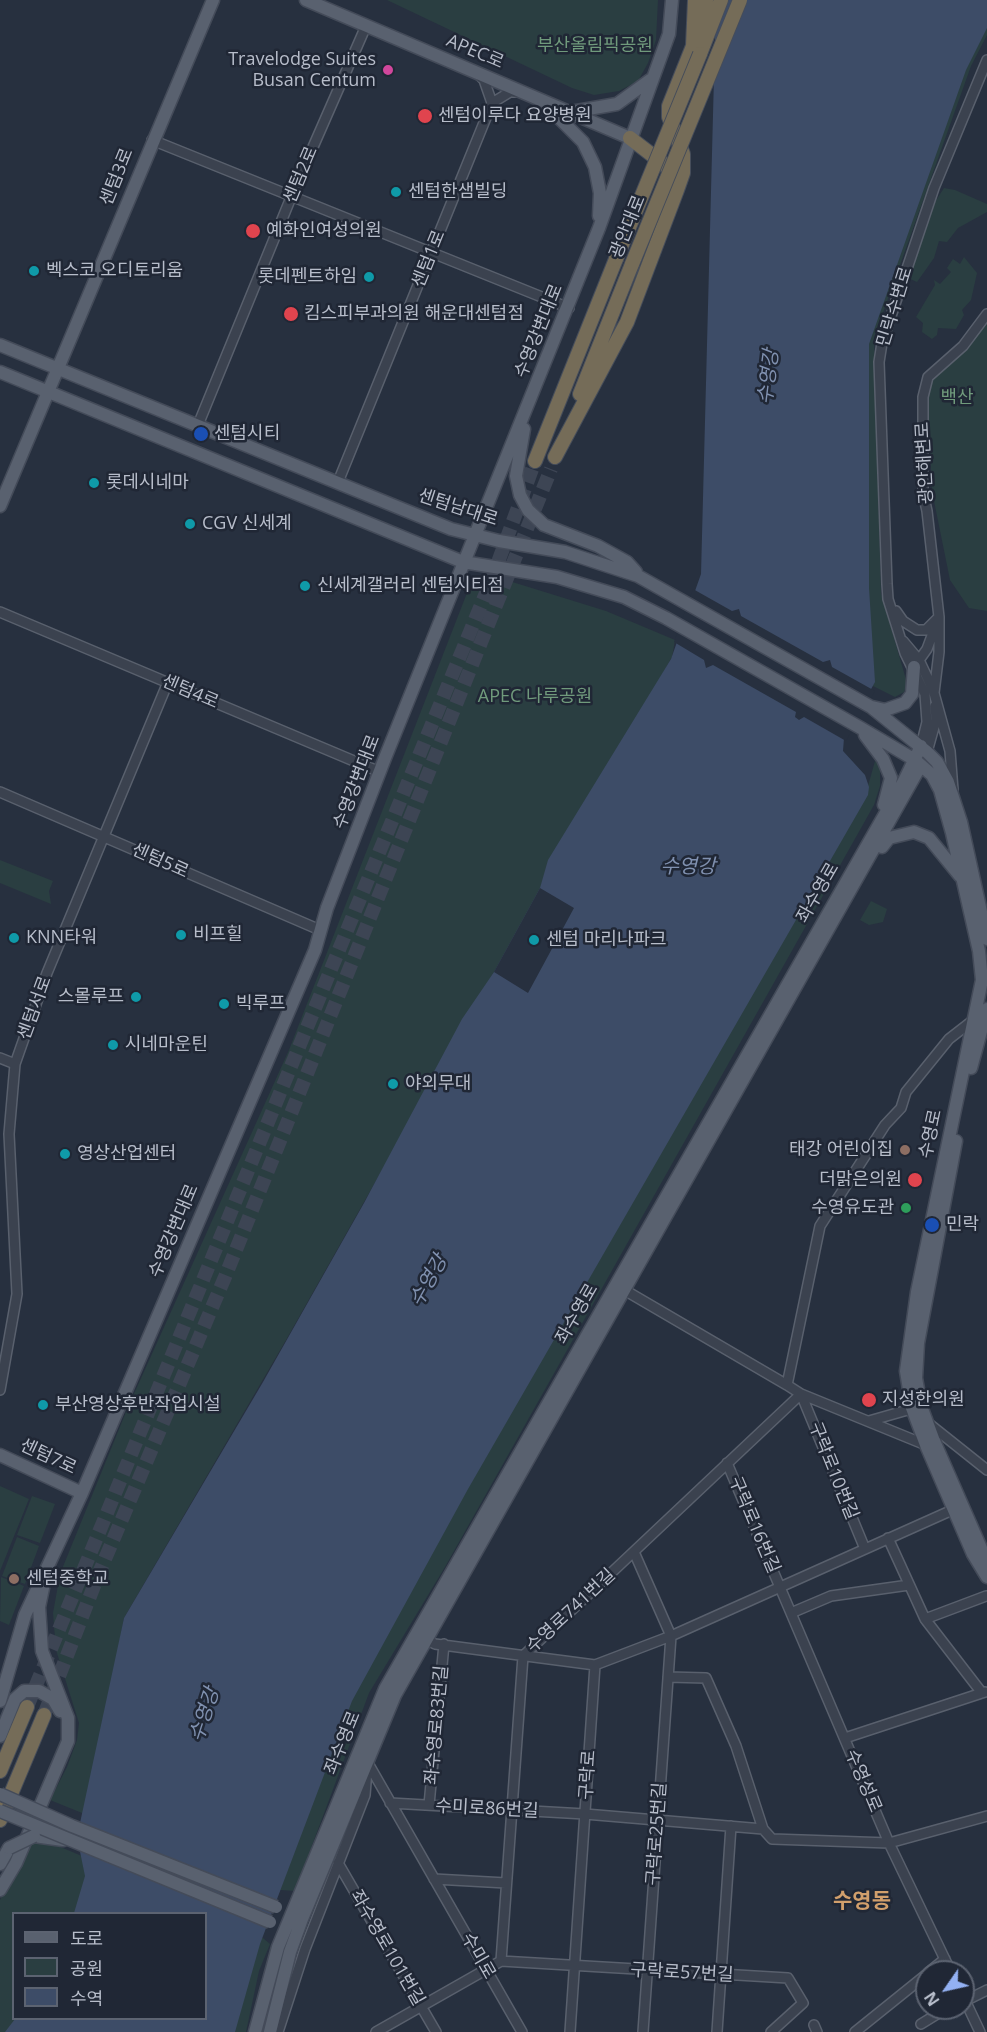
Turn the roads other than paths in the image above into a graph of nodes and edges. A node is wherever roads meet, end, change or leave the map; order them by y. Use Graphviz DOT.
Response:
graph roads {
  1 [pos="213,0"];
  2 [pos="306,0"];
  3 [pos="672,0"];
  4 [pos="695,0"];
  5 [pos="706,0"];
  6 [pos="721,0"];
  7 [pos="740,0"];
  8 [pos="366,26"];
  9 [pos="700,54"];
  10 [pos="987,60"];
  11 [pos="477,73"];
  12 [pos="653,77"];
  13 [pos="521,92"];
  14 [pos="538,99"];
  15 [pos="492,103"];
  16 [pos="569,112"];
  17 [pos="630,138"];
  18 [pos="152,140"];
  19 [pos="677,189"];
  20 [pos="292,195"];
  21 [pos="599,228"];
  22 [pos="432,252"];
  23 [pos="569,308"];
  24 [pos="987,314"];
  25 [pos="0,345"];
  26 [pos="56,368"];
  27 [pos="0,372"];
  28 [pos="47,391"];
  29 [pos="527,408"];
  30 [pos="198,424"];
  31 [pos="535,461"];
  32 [pos="338,482"];
  33 [pos="0,506"];
  34 [pos="474,536"];
  35 [pos="463,562"];
  36 [pos="639,576"];
  37 [pos="888,598"];
  38 [pos="0,612"];
  39 [pos="939,617"];
  40 [pos="917,663"];
  41 [pos="168,682"];
  42 [pos="934,693"];
  43 [pos="871,707"];
  44 [pos="859,727"];
  45 [pos="924,749"];
  46 [pos="918,762"];
  47 [pos="380,772"];
  48 [pos="0,792"];
  49 [pos="953,796"];
  50 [pos="879,823"];
  51 [pos="103,836"];
  52 [pos="872,856"];
  53 [pos="962,878"];
  54 [pos="320,930"];
  55 [pos="987,939"];
  56 [pos="983,1014"];
  57 [pos="0,1058"];
  58 [pos="15,1064"];
  59 [pos="620,1287"];
  60 [pos="787,1385"];
  61 [pos="0,1390"];
  62 [pos="801,1394"];
  63 [pos="917,1407"];
  64 [pos="869,1421"];
  65 [pos="928,1423"];
  66 [pos="926,1445"];
  67 [pos="0,1455"];
  68 [pos="727,1463"];
  69 [pos="987,1470"];
  70 [pos="82,1493"];
  71 [pos="958,1507"];
  72 [pos="888,1538"];
  73 [pos="865,1549"];
  74 [pos="634,1552"];
  75 [pos="987,1562"];
  76 [pos="48,1567"];
  77 [pos="987,1577"];
  78 [pos="909,1585"];
  79 [pos="781,1587"];
  80 [pos="987,1598"];
  81 [pos="791,1612"];
  82 [pos="925,1619"];
  83 [pos="671,1636"];
  84 [pos="421,1637"];
  85 [pos="444,1644"];
  86 [pos="523,1656"];
  87 [pos="595,1665"];
  88 [pos="7,1671"];
  89 [pos="668,1677"];
  90 [pos="0,1682"];
  91 [pos="984,1692"];
  92 [pos="0,1701"];
  93 [pos="27,1707"];
  94 [pos="44,1715"];
  95 [pos="0,1736"];
  96 [pos="844,1738"];
  97 [pos="68,1741"];
  98 [pos="360,1749"];
  99 [pos="368,1762"];
  100 [pos="0,1771"];
  101 [pos="0,1794"];
  102 [pos="390,1803"];
  103 [pos="429,1805"];
  104 [pos="510,1810"];
  105 [pos="0,1811"];
  106 [pos="585,1814"];
  107 [pos="987,1816"];
  108 [pos="0,1820"];
  109 [pos="658,1820"];
  110 [pos="731,1826"];
  111 [pos="763,1829"];
  112 [pos="66,1841"];
  113 [pos="889,1843"];
  114 [pos="338,1863"];
  115 [pos="0,1864"];
  116 [pos="434,1879"];
  117 [pos="506,1883"];
  118 [pos="0,1890"];
  119 [pos="297,1916"];
  120 [pos="291,1931"];
  121 [pos="945,1959"];
  122 [pos="501,1960"];
  123 [pos="575,1967"];
  124 [pos="485,1969"];
  125 [pos="648,1970"];
  126 [pos="722,1975"];
  127 [pos="915,1984"];
  128 [pos="420,2006"];
  129 [pos="928,2020"];
  130 [pos="921,2024"];
  131 [pos="255,2032"];
  132 [pos="270,2032"];
  133 [pos="278,2032"];
  134 [pos="376,2032"];
  135 [pos="436,2032"];
  136 [pos="522,2032"];
  137 [pos="570,2032"];
  138 [pos="643,2032"];
  139 [pos="717,2032"];
  140 [pos="771,2032"];
  141 [pos="855,2032"];
  1 -- 18 [label="main road, 센텀3로"];
  2 -- 8 [label="main road, APEC로"];
  3 -- 12 [label="main road, 수영강변대로"];
  4 -- 19 [label="highway"];
  5 -- 9 [label="highway"];
  6 -- 9 [label="highway, 광안대로"];
  7 -- 19 [label="highway, 광안대로, bridge"];
  8 -- 11 [label="main road, APEC로"];
  8 -- 20 [label="street, 센텀2로"];
  9 -- 31 [label="highway, 광안대로, bridge"];
  10 -- 37 [label="street, 민락수변로"];
  11 -- 13 [label="main road, APEC로"];
  11 -- 15 [label="street"];
  12 -- 16 [label="main road"];
  12 -- 17 [label="main road, 수영강변대로"];
  13 -- 14 [label="main road, APEC로"];
  13 -- 15 [label="street"];
  14 -- 16 [label="main road, APEC로"];
  14 -- 21 [label="main road"];
  15 -- 22 [label="street, 센텀1로"];
  16 -- 17 [label="main road, APEC로"];
  17 -- 19 [label="highway"];
  17 -- 21 [label="main road, 수영강변대로"];
  18 -- 20 [label="street"];
  18 -- 26 [label="main road, 센텀3로"];
  20 -- 22 [label="street"];
  20 -- 30 [label="street, 센텀2로"];
  21 -- 23 [label="main road, 수영강변대로"];
  22 -- 23 [label="street"];
  22 -- 32 [label="street, 센텀1로"];
  23 -- 29 [label="main road, 수영강변대로"];
  24 -- 39 [label="street, 광안해변로"];
  25 -- 26 [label="main road, 센텀남대로"];
  26 -- 28 [label="main road, 센텀3로"];
  26 -- 30 [label="main road, 센텀남대로"];
  27 -- 28 [label="main road"];
  28 -- 33 [label="main road, 센텀3로"];
  28 -- 35 [label="main road"];
  29 -- 34 [label="main road, 수영강변대로"];
  29 -- 36 [label="main road"];
  30 -- 32 [label="main road, 센텀남대로"];
  32 -- 34 [label="main road, 센텀남대로"];
  34 -- 35 [label="main road, 수영강변대로"];
  34 -- 36 [label="main road, 센텀남대로"];
  35 -- 44 [label="main road"];
  35 -- 47 [label="main road, 수영강변대로"];
  36 -- 43 [label="main road, 센텀남대로"];
  37 -- 39 [label="street"];
  37 -- 40 [label="street, 민락수변로"];
  38 -- 41 [label="street, 센텀4로"];
  39 -- 40 [label="street"];
  39 -- 42 [label="street, 광안해변로"];
  40 -- 42 [label="street, 민락수변로"];
  40 -- 43 [label="main road"];
  40 -- 45 [label="street, 민락수변로"];
  41 -- 47 [label="street, 센텀4로"];
  41 -- 51 [label="street, 센텀서로"];
  42 -- 45 [label="street, 민락수변로"];
  42 -- 49 [label="street"];
  43 -- 45 [label="main road, 센텀남대로"];
  44 -- 46 [label="main road"];
  44 -- 50 [label="main road"];
  45 -- 46 [label="main road, 좌수영로"];
  45 -- 49 [label="main road"];
  46 -- 50 [label="main road, 좌수영로"];
  46 -- 52 [label="main road, 좌수영로"];
  46 -- 53 [label="main road, 수영로"];
  47 -- 54 [label="main road, 수영강변대로"];
  48 -- 51 [label="street, 센텀5로"];
  49 -- 55 [label="main road"];
  50 -- 59 [label="main road, 좌수영로"];
  51 -- 54 [label="street, 센텀5로"];
  51 -- 58 [label="street, 센텀서로"];
  52 -- 53 [label="main road"];
  52 -- 59 [label="main road, 좌수영로"];
  53 -- 56 [label="main road, 수영로"];
  54 -- 70 [label="main road, 수영강변대로"];
  56 -- 60 [label="street"];
  56 -- 63 [label="main road, 수영로"];
  57 -- 58 [label="street"];
  58 -- 61 [label="street, 센텀서로"];
  59 -- 60 [label="street"];
  59 -- 84 [label="main road, 좌수영로"];
  59 -- 84 [label="main road, 좌수영로"];
  60 -- 62 [label="street"];
  62 -- 64 [label="street"];
  62 -- 68 [label="street, 수영로741번길"];
  62 -- 73 [label="street, 구락로10번길"];
  63 -- 64 [label="street"];
  63 -- 65 [label="main road, 수영로"];
  63 -- 66 [label="main road, 수영로"];
  64 -- 66 [label="street"];
  65 -- 69 [label="street"];
  65 -- 71 [label="main road, 수영로"];
  66 -- 71 [label="main road, 수영로"];
  67 -- 70 [label="main road, 센텀7로"];
  68 -- 74 [label="street, 수영로741번길"];
  68 -- 79 [label="street, 구락로16번길"];
  70 -- 76 [label="main road, 수영강변대로"];
  71 -- 72 [label="street"];
  71 -- 75 [label="main road, 수영로"];
  71 -- 77 [label="main road, 수영로"];
  72 -- 73 [label="street"];
  72 -- 78 [label="street"];
  73 -- 79 [label="street"];
  74 -- 83 [label="street"];
  74 -- 86 [label="street, 수영로741번길"];
  76 -- 88 [label="main road, 수영강변대로"];
  76 -- 97 [label="main road, 수영강변대로"];
  77 -- 80 [label="street"];
  78 -- 81 [label="street"];
  78 -- 82 [label="street"];
  79 -- 81 [label="street, 수영성로"];
  79 -- 83 [label="street"];
  80 -- 82 [label="street"];
  81 -- 96 [label="street, 수영성로"];
  82 -- 91 [label="street"];
  83 -- 87 [label="street"];
  83 -- 89 [label="street, 구락로25번길"];
  84 -- 85 [label="street, 좌수영로83번길"];
  84 -- 98 [label="main road, 좌수영로"];
  84 -- 99 [label="main road, 좌수영로"];
  85 -- 86 [label="street, 좌수영로83번길"];
  85 -- 103 [label="street, 좌수영로83번길"];
  86 -- 87 [label="street, 좌수영로83번길"];
  86 -- 104 [label="street, 수영로741번길"];
  87 -- 106 [label="street, 구락로"];
  88 -- 90 [label="main road"];
  88 -- 92 [label="main road"];
  89 -- 109 [label="street, 구락로25번길"];
  89 -- 111 [label="street"];
  91 -- 96 [label="street"];
  93 -- 100 [label="highway"];
  94 -- 108 [label="highway"];
  95 -- 97 [label="main road"];
  96 -- 113 [label="street, 수영성로"];
  97 -- 118 [label="main road, 수영강변대로"];
  98 -- 99 [label="street, 수미로"];
  98 -- 119 [label="main road, 좌수영로"];
  99 -- 102 [label="street, 수미로"];
  99 -- 114 [label="street"];
  99 -- 119 [label="main road, 좌수영로"];
  101 -- 119 [label="main road, bridge"];
  102 -- 103 [label="street, 수미로86번길"];
  102 -- 116 [label="street, 수미로"];
  103 -- 104 [label="street, 수미로86번길"];
  104 -- 106 [label="street, 수미로86번길"];
  104 -- 117 [label="street, 수영로741번길"];
  105 -- 112 [label="main road, bridge"];
  106 -- 109 [label="street, 수미로86번길"];
  106 -- 123 [label="street, 구락로"];
  107 -- 113 [label="street, 수미로86번길"];
  109 -- 110 [label="street, 수미로86번길"];
  109 -- 125 [label="street, 구락로25번길"];
  110 -- 111 [label="street, 수미로86번길"];
  110 -- 126 [label="street"];
  111 -- 113 [label="street, 수미로86번길"];
  112 -- 115 [label="main road, bridge"];
  112 -- 120 [label="main road, bridge"];
  113 -- 121 [label="street, 수영성로"];
  114 -- 128 [label="street, 좌수영로101번길"];
  114 -- 133 [label="street"];
  116 -- 117 [label="street"];
  116 -- 124 [label="street, 수미로"];
  117 -- 122 [label="street, 수영로741번길"];
  119 -- 120 [label="main road, 좌수영로"];
  120 -- 131 [label="main road, 좌수영로"];
  120 -- 132 [label="main road, 좌수영로"];
  122 -- 123 [label="street"];
  122 -- 124 [label="street"];
  123 -- 125 [label="street, 구락로57번길"];
  123 -- 137 [label="street, 구락로"];
  124 -- 128 [label="street"];
  124 -- 136 [label="street, 수미로"];
  125 -- 126 [label="street, 구락로57번길"];
  125 -- 138 [label="street, 구락로25번길"];
  126 -- 139 [label="street"];
  126 -- 140 [label="street, 구락로57번길"];
  127 -- 141 [label="street"];
  128 -- 134 [label="street"];
  128 -- 135 [label="street, 좌수영로101번길"];
  129 -- 130 [label="street"];
}
